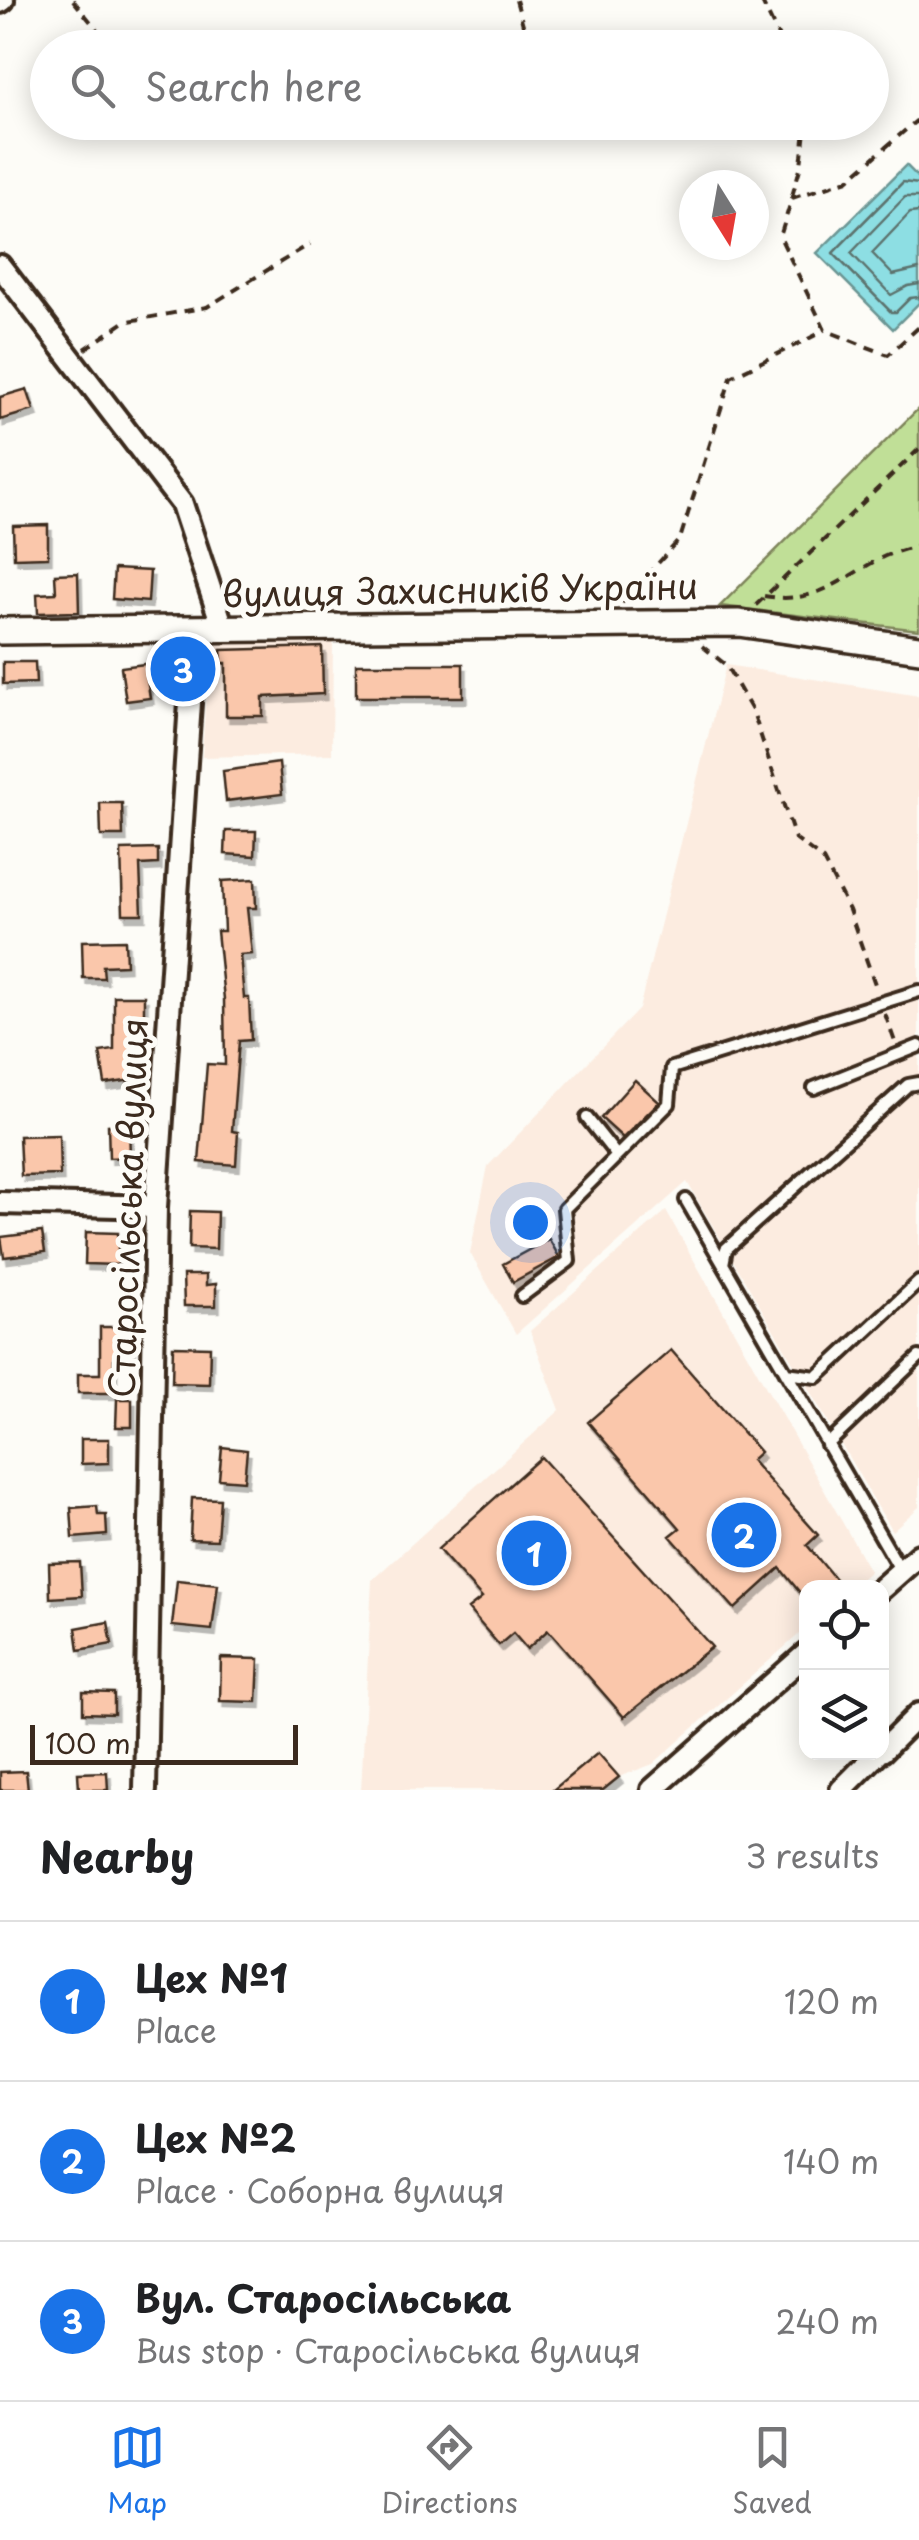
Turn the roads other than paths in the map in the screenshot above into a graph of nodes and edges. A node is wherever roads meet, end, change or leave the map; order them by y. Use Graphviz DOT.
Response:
graph roads {
  1 [pos="0,266"];
  2 [pos="223,628"];
  3 [pos="195,629"];
  4 [pos="0,631"];
  5 [pos="919,649"];
  6 [pos="919,991"];
  7 [pos="919,1046"];
  8 [pos="919,1083"];
  9 [pos="814,1088"];
  10 [pos="587,1118"];
  11 [pos="617,1156"];
  12 [pos="686,1200"];
  13 [pos="0,1203"];
  14 [pos="156,1207"];
  15 [pos="723,1264"];
  16 [pos="919,1282"];
  17 [pos="522,1296"];
  18 [pos="919,1357"];
  19 [pos="786,1373"];
  20 [pos="827,1444"];
  21 [pos="919,1554"];
  22 [pos="901,1571"];
  23 [pos="889,1582"];
  24 [pos="799,1660"];
  25 [pos="919,1714"];
  26 [pos="889,1744"];
  27 [pos="873,1760"];
  28 [pos="145,1790"];
  29 [pos="652,1790"];
  30 [pos="841,1790"];
  1 -- 2 [label="street"];
  2 -- 3 [label="street"];
  2 -- 5 [label="street, вулиця Захисників України"];
  3 -- 4 [label="street, вулиця Захисників України"];
  3 -- 14 [label="street, Старосільська вулиця"];
  6 -- 11 [label="lane"];
  7 -- 9 [label="lane"];
  8 -- 15 [label="lane"];
  10 -- 11 [label="lane"];
  11 -- 17 [label="lane"];
  12 -- 15 [label="lane"];
  13 -- 14 [label="street"];
  14 -- 28 [label="street, Старосільська вулиця"];
  15 -- 19 [label="lane"];
  16 -- 19 [label="lane"];
  18 -- 20 [label="lane"];
  19 -- 20 [label="lane"];
  20 -- 22 [label="lane"];
  21 -- 22 [label="street"];
  22 -- 23 [label="street"];
  24 -- 29 [label="street"];
  25 -- 26 [label="street"];
  27 -- 30 [label="street"];
}
